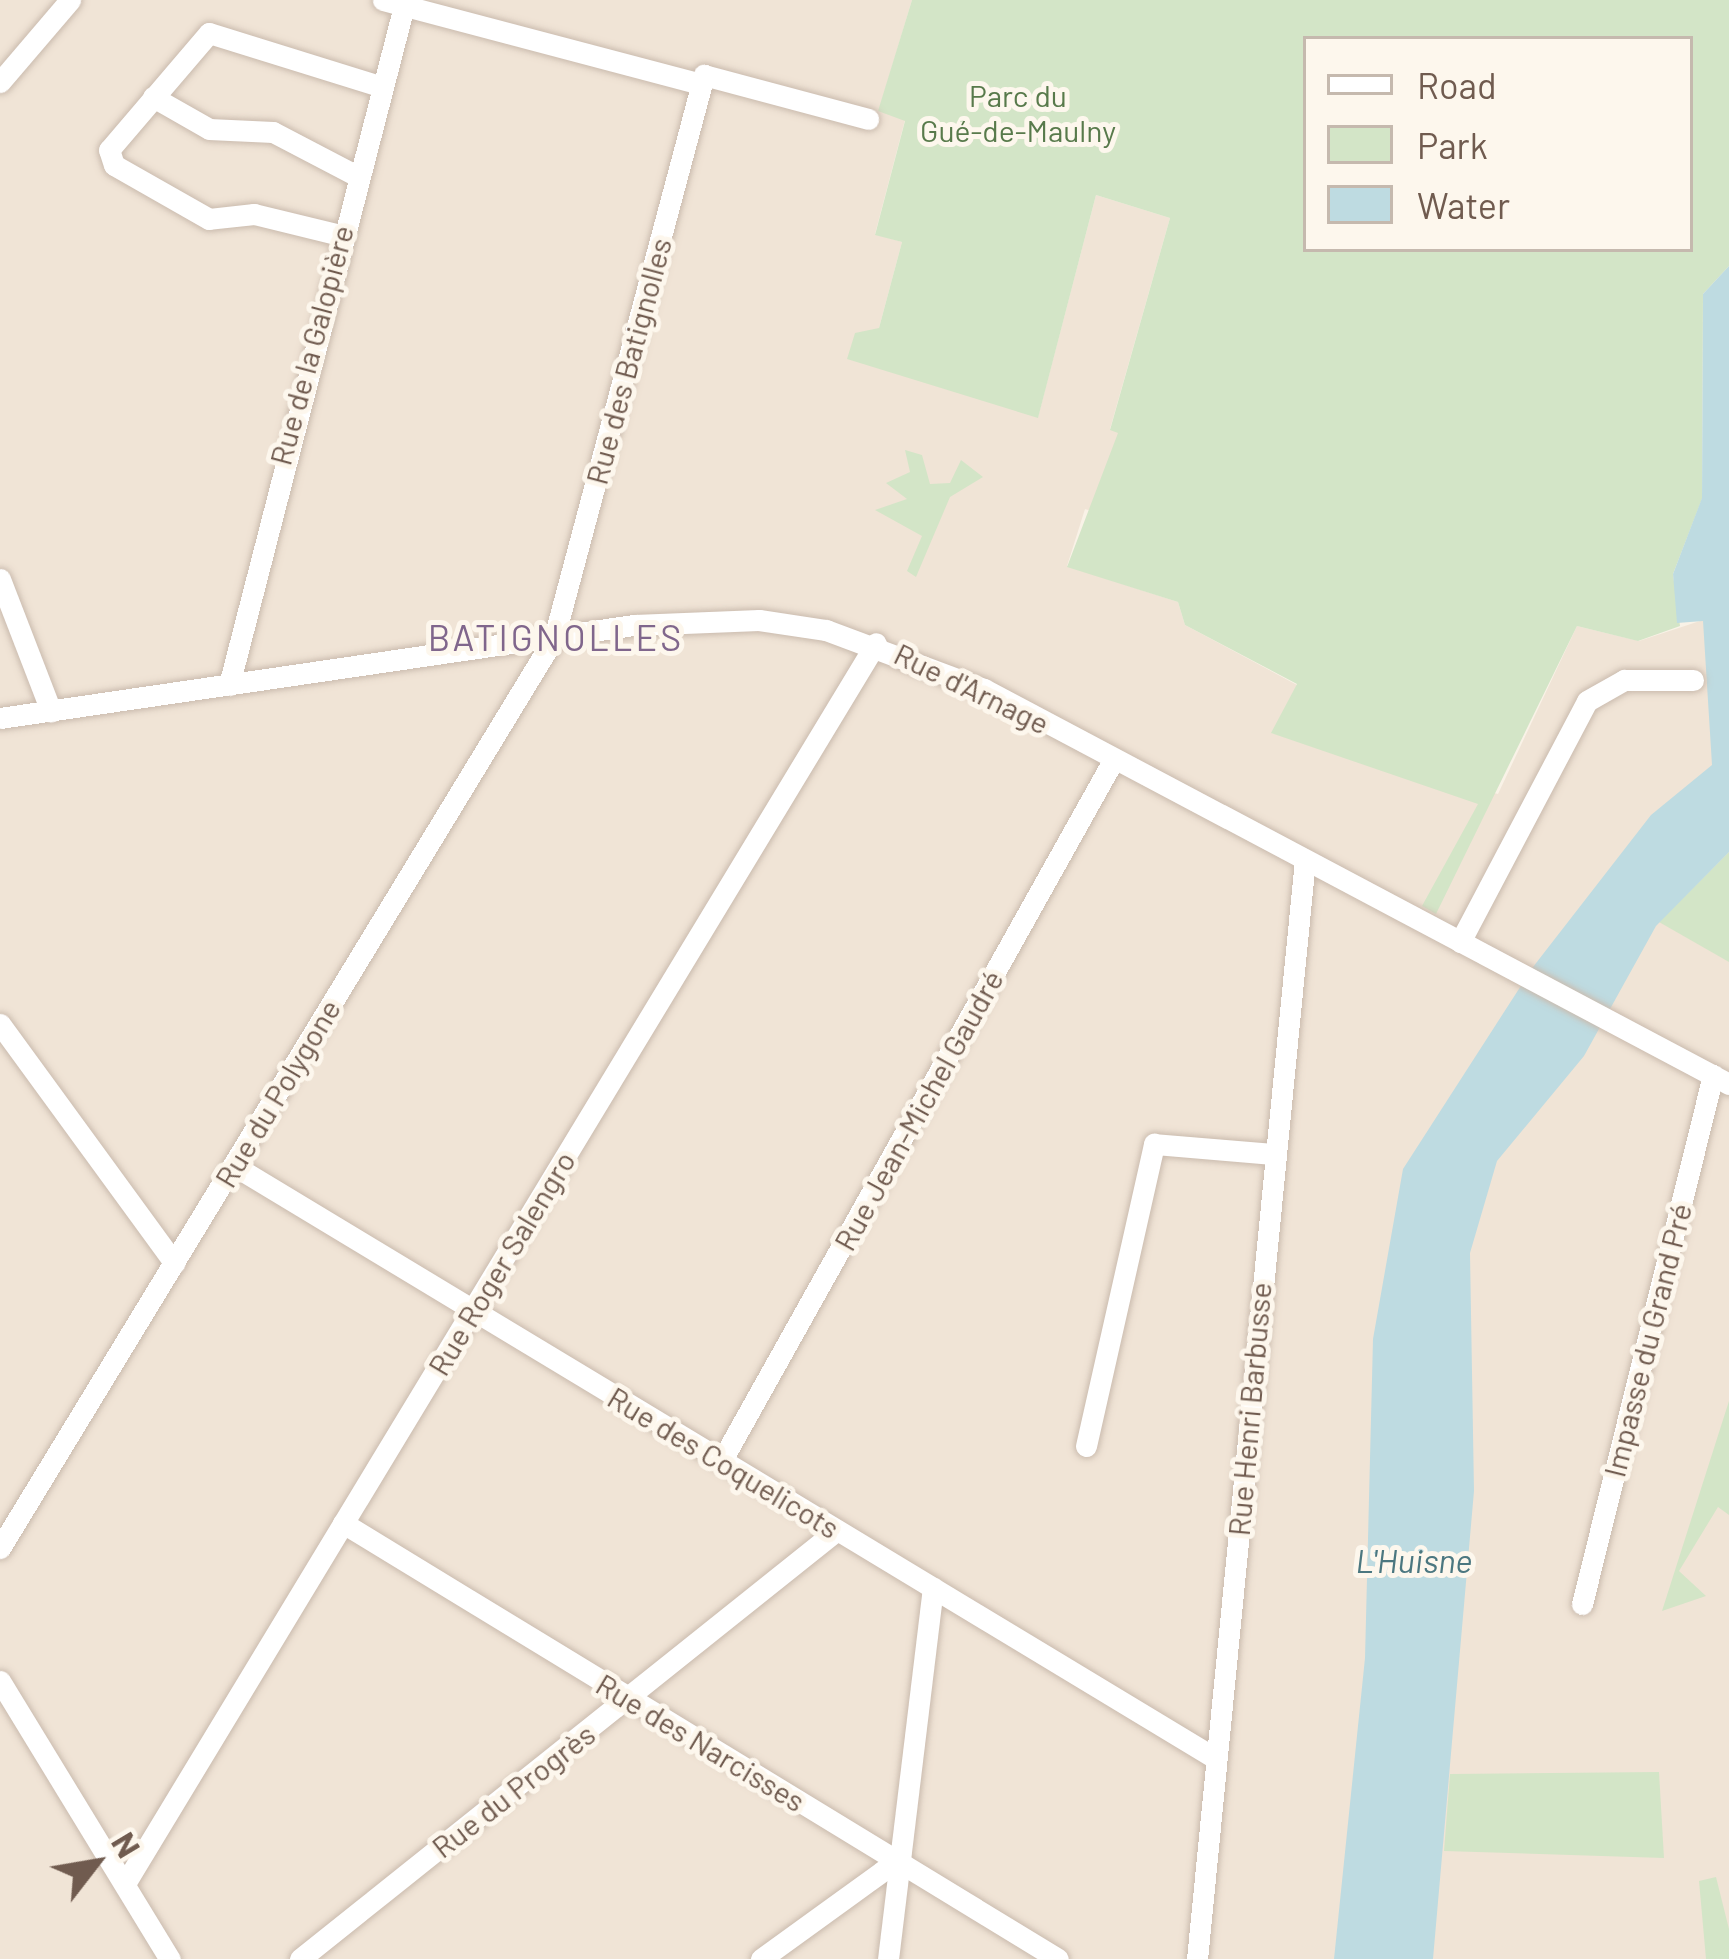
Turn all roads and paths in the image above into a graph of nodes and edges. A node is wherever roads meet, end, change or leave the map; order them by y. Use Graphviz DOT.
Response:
graph roads {
  1 [pos="70,0"];
  2 [pos="394,3"];
  3 [pos="703,79"];
  4 [pos="0,82"];
  5 [pos="382,87"];
  6 [pos="153,97"];
  7 [pos="868,119"];
  8 [pos="357,176"];
  9 [pos="340,236"];
  10 [pos="0,579"];
  11 [pos="554,638"];
  12 [pos="876,643"];
  13 [pos="1694,680"];
  14 [pos="230,685"];
  15 [pos="51,711"];
  16 [pos="0,718"];
  17 [pos="1114,759"];
  18 [pos="1304,860"];
  19 [pos="1464,944"];
  20 [pos="0,1024"];
  21 [pos="1721,1079"];
  22 [pos="1272,1154"];
  23 [pos="233,1165"];
  24 [pos="173,1263"];
  25 [pos="472,1310"];
  26 [pos="1086,1446"];
  27 [pos="722,1460"];
  28 [pos="343,1523"];
  29 [pos="837,1530"];
  30 [pos="3,1540"];
  31 [pos="933,1588"];
  32 [pos="1582,1604"];
  33 [pos="0,1681"];
  34 [pos="630,1698"];
  35 [pos="1215,1758"];
  36 [pos="891,1865"];
  37 [pos="126,1882"];
  38 [pos="170,1959"];
  39 [pos="300,1959"];
  40 [pos="760,1959"];
  41 [pos="888,1959"];
  42 [pos="1058,1959"];
  43 [pos="1197,1959"];
  1 -- 4 [label="street"];
  2 -- 3 [label="street"];
  2 -- 5 [label="street, Rue de la Galopière"];
  3 -- 7 [label="street"];
  3 -- 11 [label="street, Rue des Batignolles"];
  5 -- 6 [label="street"];
  5 -- 8 [label="street, Rue de la Galopière"];
  6 -- 8 [label="street"];
  6 -- 9 [label="street"];
  8 -- 9 [label="street, Rue de la Galopière"];
  9 -- 14 [label="street, Rue de la Galopière"];
  10 -- 15 [label="street"];
  11 -- 12 [label="street, Rue d'Arnage"];
  11 -- 14 [label="street, Rue d'Arnage"];
  11 -- 23 [label="street, Rue du Polygone"];
  12 -- 17 [label="street, Rue d'Arnage"];
  12 -- 25 [label="street, Rue Roger Salengro"];
  13 -- 19 [label="street"];
  14 -- 15 [label="street, Rue d'Arnage"];
  15 -- 16 [label="street, Rue d'Arnage"];
  17 -- 18 [label="street, Rue d'Arnage"];
  17 -- 27 [label="street, Rue Jean-Michel Gaudré"];
  18 -- 19 [label="street, Rue d'Arnage"];
  18 -- 22 [label="street, Rue Henri Barbusse"];
  19 -- 21 [label="street, Rue d'Arnage"];
  20 -- 24 [label="street"];
  21 -- 32 [label="street, Impasse du Grand Pré"];
  22 -- 26 [label="street"];
  22 -- 35 [label="street, Rue Henri Barbusse"];
  23 -- 24 [label="street, Rue du Polygone"];
  23 -- 25 [label="street, Rue des Coquelicots"];
  24 -- 30 [label="street, Rue du Polygone"];
  25 -- 27 [label="street, Rue des Coquelicots"];
  25 -- 28 [label="street, Rue Roger Salengro"];
  27 -- 29 [label="street, Rue des Coquelicots"];
  28 -- 34 [label="street, Rue des Narcisses"];
  28 -- 37 [label="street, Rue Roger Salengro"];
  29 -- 31 [label="street, Rue des Coquelicots"];
  29 -- 34 [label="street, Rue du Progrès"];
  31 -- 35 [label="street, Rue des Coquelicots"];
  31 -- 36 [label="street"];
  33 -- 37 [label="street"];
  34 -- 36 [label="street, Rue des Narcisses"];
  34 -- 39 [label="street, Rue du Progrès"];
  35 -- 43 [label="street, Rue Henri Barbusse"];
  36 -- 40 [label="street"];
  36 -- 41 [label="street"];
  36 -- 42 [label="street, Rue des Narcisses"];
  37 -- 38 [label="street"];
}
